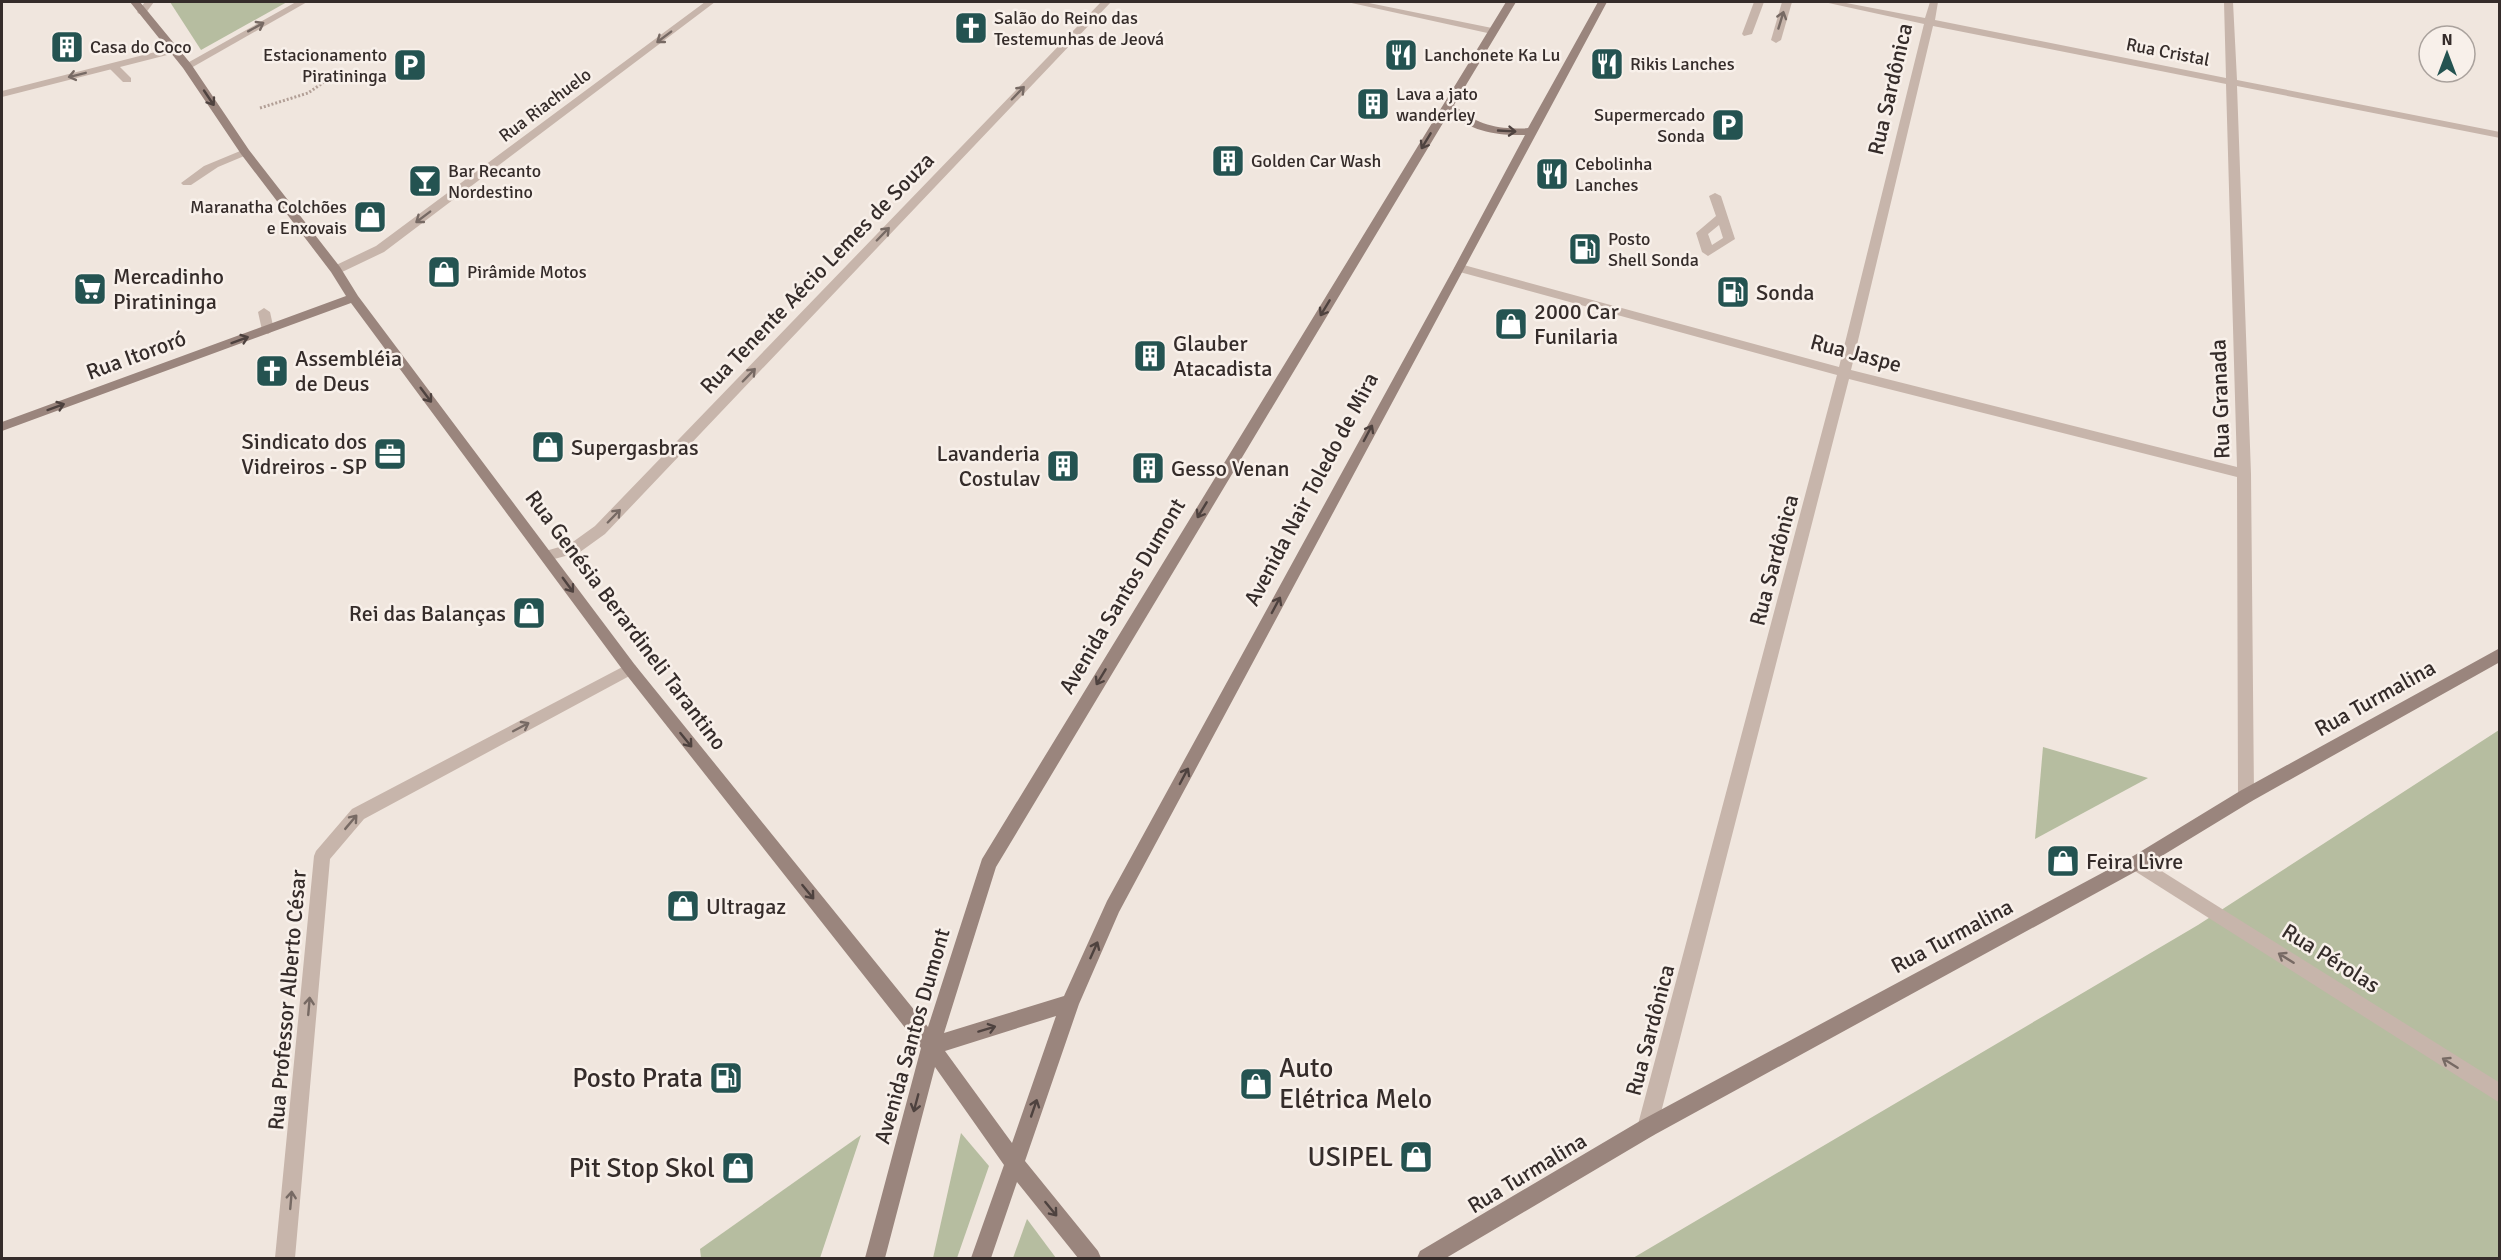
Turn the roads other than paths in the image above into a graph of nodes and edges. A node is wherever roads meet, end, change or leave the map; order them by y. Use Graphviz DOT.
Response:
graph roads {
  1 [pos="135,2"];
  2 [pos="302,2"];
  3 [pos="710,2"];
  4 [pos="1106,2"];
  5 [pos="1352,2"];
  6 [pos="1511,2"];
  7 [pos="1603,2"];
  8 [pos="1759,2"];
  9 [pos="1787,2"];
  10 [pos="1829,2"];
  11 [pos="1934,2"];
  12 [pos="2229,2"];
  13 [pos="146,7"];
  14 [pos="1928,22"];
  15 [pos="1492,31"];
  16 [pos="1747,34"];
  17 [pos="1776,40"];
  18 [pos="175,50"];
  19 [pos="113,66"];
  20 [pos="187,66"];
  21 [pos="127,80"];
  22 [pos="2232,81"];
  23 [pos="2,94"];
  24 [pos="1448,105"];
  25 [pos="1531,130"];
  26 [pos="2499,135"];
  27 [pos="245,152"];
  28 [pos="187,183"];
  29 [pos="1715,196"];
  30 [pos="1720,217"];
  31 [pos="1460,268"];
  32 [pos="336,270"];
  33 [pos="353,298"];
  34 [pos="264,312"];
  35 [pos="268,330"];
  36 [pos="1844,373"];
  37 [pos="2,427"];
  38 [pos="2244,474"];
  39 [pos="547,556"];
  40 [pos="2499,654"];
  41 [pos="630,669"];
  42 [pos="2246,796"];
  43 [pos="2136,863"];
  44 [pos="1070,1003"];
  45 [pos="931,1046"];
  46 [pos="2499,1094"];
  47 [pos="1647,1128"];
  48 [pos="1015,1164"];
  49 [pos="285,1258"];
  50 [pos="875,1258"];
  51 [pos="981,1258"];
  52 [pos="1090,1258"];
  53 [pos="1427,1258"];
  1 -- 13 [label="main road, Rua Genésia Berardineli Tarantino"];
  20 -- 2 [label="street, one-way"];
  3 -- 32 [label="street, Rua Riachuelo, one-way"];
  39 -- 4 [label="street, Rua Tenente Aécio Lemes de Souza, one-way"];
  5 -- 15 [label="street"];
  6 -- 15 [label="main road, Avenida Santos Dumont"];
  7 -- 25 [label="main road, Avenida Nair Toledo de Mira"];
  8 -- 16 [label="street"];
  17 -- 9 [label="street, one-way"];
  10 -- 14 [label="street, Rua Cristal"];
  11 -- 14 [label="street, Rua Sardônica"];
  12 -- 22 [label="street, Rua Granada"];
  13 -- 18 [label="main road, Rua Genésia Berardineli Tarantino"];
  14 -- 22 [label="street, Rua Cristal"];
  14 -- 36 [label="street, Rua Sardônica"];
  15 -- 24 [label="main road, Avenida Santos Dumont"];
  18 -- 19 [label="street"];
  18 -- 20 [label="main road, Rua Genésia Berardineli Tarantino"];
  19 -- 21 [label="street"];
  19 -- 23 [label="street, one-way"];
  20 -- 27 [label="main road, Rua Genésia Berardineli Tarantino, one-way"];
  22 -- 26 [label="street, Rua Cristal"];
  22 -- 38 [label="street, Rua Granada"];
  24 -- 25 [label="main road, one-way"];
  24 -- 45 [label="main road, Avenida Santos Dumont, one-way"];
  25 -- 31 [label="main road, Avenida Nair Toledo de Mira"];
  27 -- 28 [label="street"];
  27 -- 32 [label="main road, Rua Genésia Berardineli Tarantino"];
  29 -- 30 [label="street"];
  31 -- 36 [label="street, Rua Jaspe"];
  44 -- 31 [label="main road, Avenida Nair Toledo de Mira, one-way"];
  32 -- 33 [label="main road, Rua Genésia Berardineli Tarantino"];
  33 -- 35 [label="main road, Rua Itororó"];
  33 -- 39 [label="main road, Rua Genésia Berardineli Tarantino, one-way"];
  34 -- 35 [label="street"];
  37 -- 35 [label="main road, Rua Itororó, one-way"];
  36 -- 38 [label="street, Rua Jaspe"];
  36 -- 47 [label="street, Rua Sardônica"];
  38 -- 42 [label="street, Rua Granada"];
  39 -- 41 [label="main road, Rua Genésia Berardineli Tarantino, one-way"];
  40 -- 42 [label="main road, Rua Turmalina"];
  41 -- 45 [label="main road, Rua Genésia Berardineli Tarantino, one-way"];
  49 -- 41 [label="street, Rua Professor Alberto César, one-way"];
  42 -- 43 [label="main road, Rua Turmalina"];
  46 -- 43 [label="street, Rua Pérolas, one-way"];
  43 -- 47 [label="main road, Rua Turmalina"];
  45 -- 44 [label="main road, one-way"];
  48 -- 44 [label="main road, Avenida Nair Toledo de Mira, one-way"];
  45 -- 48 [label="main road, Rua Genésia Berardineli Tarantino"];
  45 -- 50 [label="main road, Avenida Santos Dumont, one-way"];
  47 -- 53 [label="main road, Rua Turmalina"];
  48 -- 51 [label="main road"];
  48 -- 52 [label="main road, Rua Genésia Berardineli Tarantino, one-way"];
}
